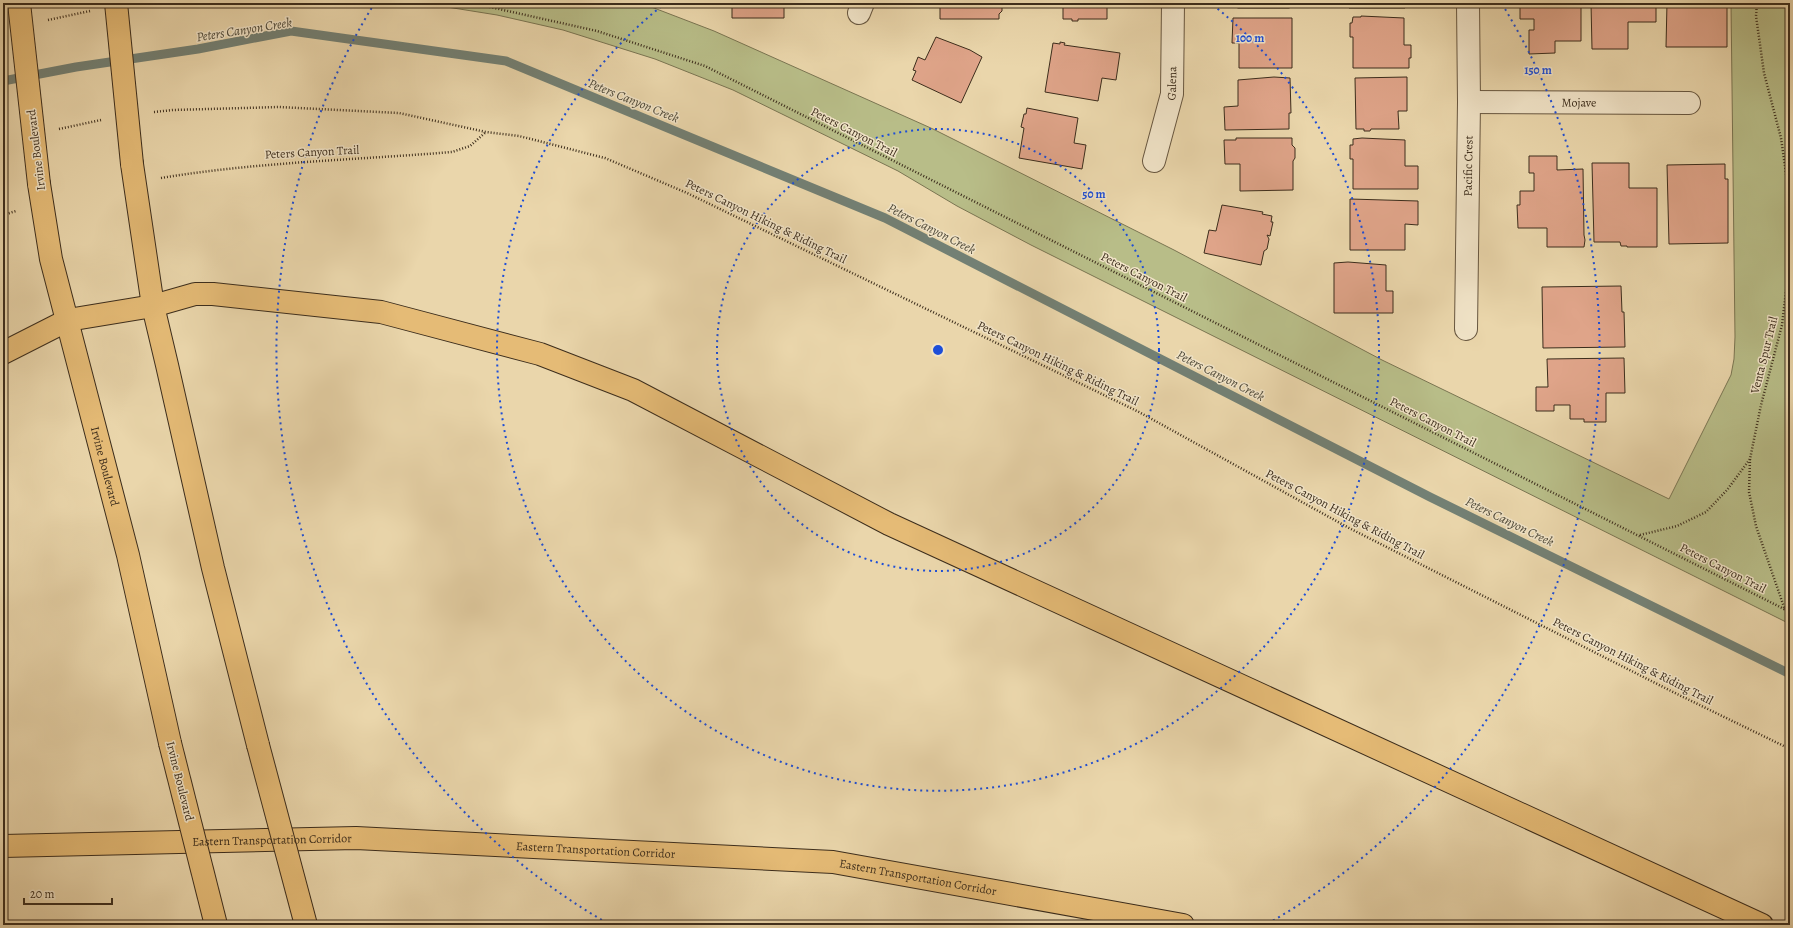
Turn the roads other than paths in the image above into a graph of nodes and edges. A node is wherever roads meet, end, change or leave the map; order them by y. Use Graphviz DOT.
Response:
graph roads {
  1 [pos="19,3"];
  2 [pos="116,3"];
  3 [pos="1173,3"];
  4 [pos="1468,3"];
  5 [pos="1469,102"];
  6 [pos="1689,103"];
  7 [pos="1154,161"];
  8 [pos="152,306"];
  9 [pos="68,320"];
  10 [pos="1466,329"];
  11 [pos="3,353"];
  12 [pos="3,846"];
  13 [pos="216,925"];
  14 [pos="306,925"];
  15 [pos="1183,925"];
  16 [pos="1762,925"];
  1 -- 9 [label="main road, Irvine Boulevard, bridge"];
  2 -- 8 [label="main road, bridge"];
  3 -- 7 [label="street, Galena"];
  4 -- 5 [label="street, Pacific Crest"];
  5 -- 6 [label="street, Mojave"];
  5 -- 10 [label="street, Pacific Crest"];
  8 -- 9 [label="main road"];
  8 -- 14 [label="main road, bridge"];
  8 -- 16 [label="main road"];
  9 -- 11 [label="main road"];
  9 -- 13 [label="main road, Irvine Boulevard, bridge"];
  12 -- 15 [label="main road, Eastern Transportation Corridor"];
}
